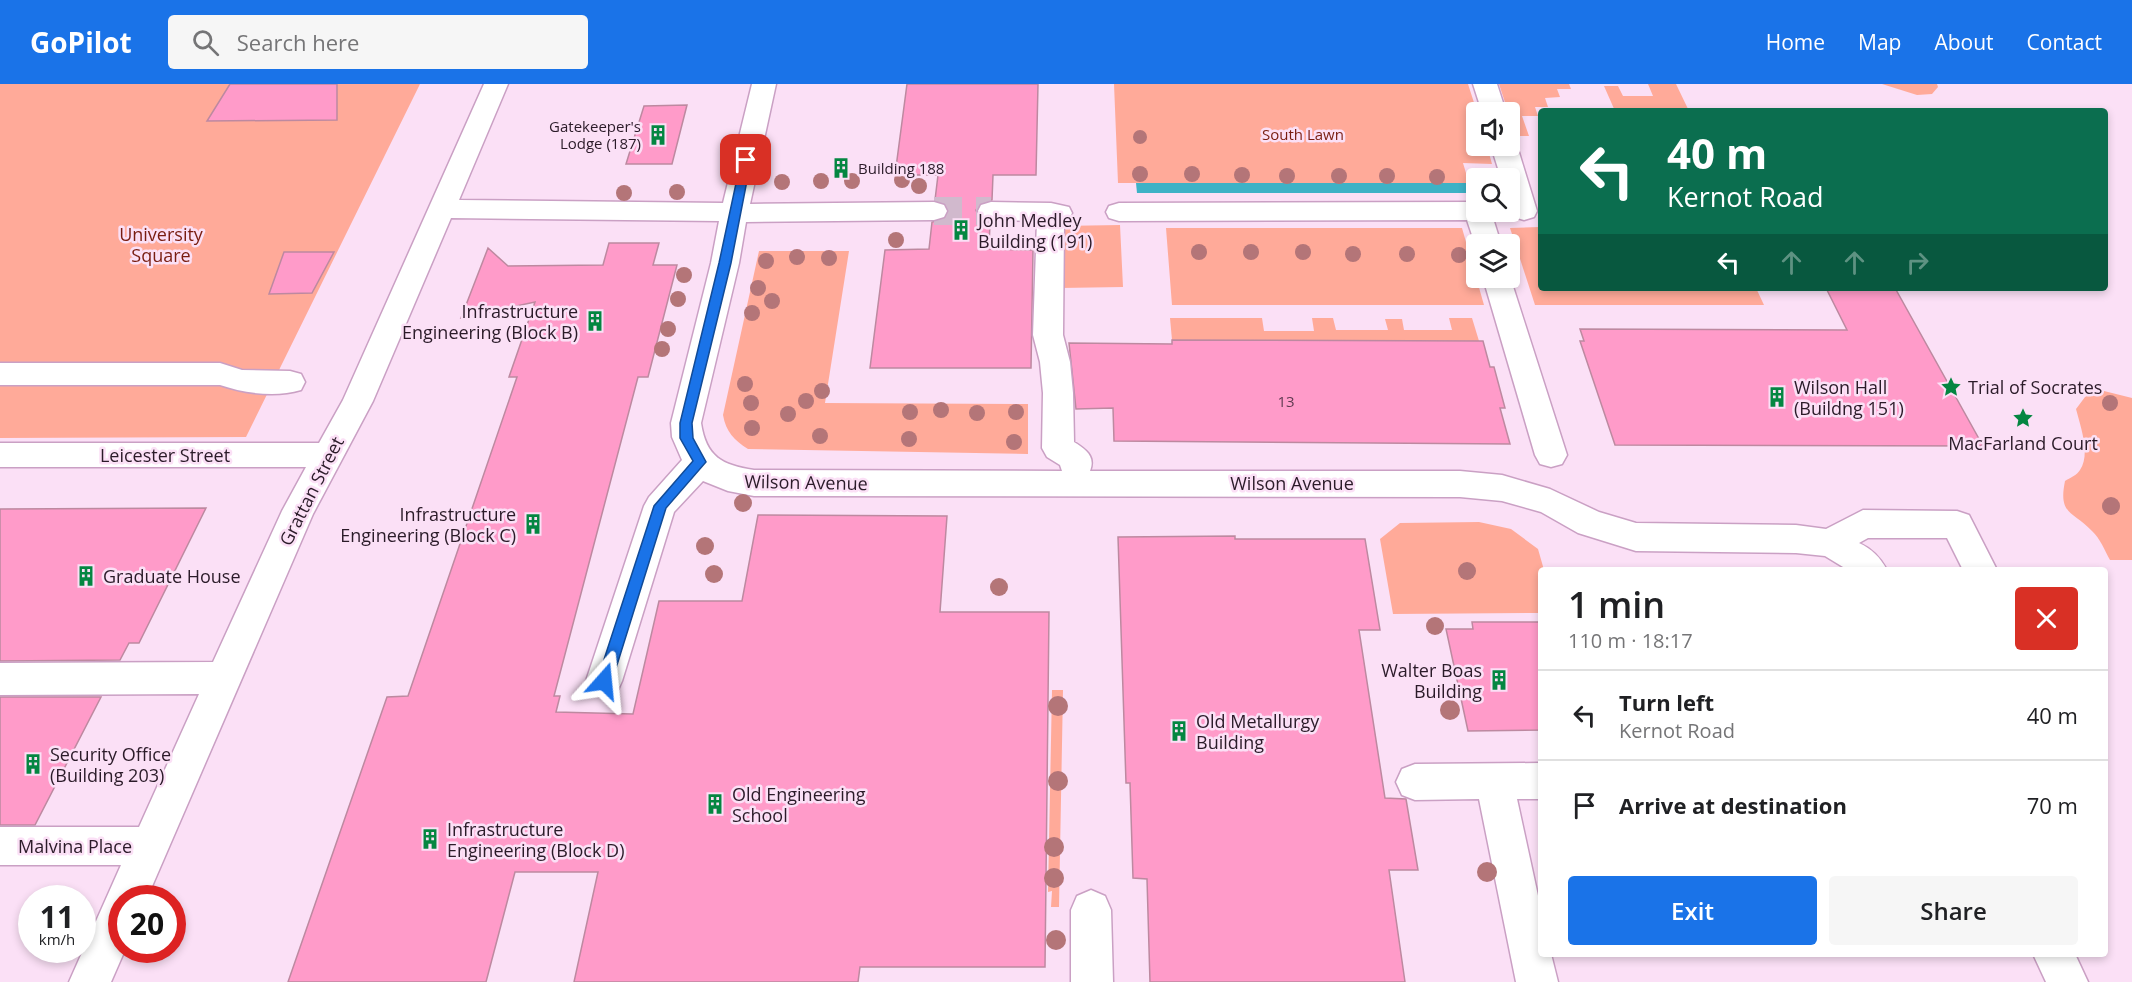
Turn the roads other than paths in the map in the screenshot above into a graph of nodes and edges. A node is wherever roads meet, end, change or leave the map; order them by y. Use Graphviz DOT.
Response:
graph roads {
  1 [pos="496,84"];
  2 [pos="764,84"];
  3 [pos="1485,84"];
  4 [pos="1491,102"];
  5 [pos="1507,156"];
  6 [pos="442,209"];
  7 [pos="933,211"];
  8 [pos="1466,211"];
  9 [pos="1525,211"];
  10 [pos="991,212"];
  11 [pos="1119,212"];
  12 [pos="735,213"];
  13 [pos="1502,294"];
  14 [pos="0,374"];
  15 [pos="290,382"];
  16 [pos="0,455"];
  17 [pos="329,455"];
  18 [pos="700,462"];
  19 [pos="1076,467"];
  20 [pos="1550,502"];
  21 [pos="1830,543"];
  22 [pos="1867,567"];
  23 [pos="1978,567"];
  24 [pos="225,678"];
  25 [pos="0,679"];
  26 [pos="604,681"];
  27 [pos="1415,782"];
  28 [pos="1494,782"];
  29 [pos="1538,782"];
  30 [pos="0,846"];
  31 [pos="150,846"];
  32 [pos="133,885"];
  33 [pos="1091,910"];
  34 [pos="108,942"];
  35 [pos="2055,957"];
  36 [pos="90,982"];
  37 [pos="1092,982"];
  38 [pos="1537,982"];
  39 [pos="2067,982"];
  1 -- 6 [label="street, Grattan Street"];
  2 -- 12 [label="street"];
  3 -- 4 [label="street"];
  5 -- 9 [label="street"];
  6 -- 12 [label="street"];
  6 -- 17 [label="street, Grattan Street"];
  7 -- 12 [label="street"];
  8 -- 11 [label="street"];
  10 -- 19 [label="street"];
  12 -- 18 [label="street"];
  13 -- 20 [label="street"];
  14 -- 15 [label="street"];
  16 -- 17 [label="street, Leicester Street"];
  17 -- 24 [label="street, Grattan Street"];
  18 -- 20 [label="street, Wilson Avenue"];
  18 -- 26 [label="street"];
  20 -- 21 [label="street, Wilson Avenue"];
  21 -- 22 [label="street, Wilson Avenue"];
  21 -- 23 [label="street"];
  24 -- 25 [label="street"];
  24 -- 31 [label="street, Grattan Street"];
  27 -- 28 [label="street"];
  28 -- 29 [label="street"];
  28 -- 38 [label="street"];
  30 -- 31 [label="street, Malvina Place"];
  31 -- 32 [label="street, Grattan Street"];
  33 -- 37 [label="street"];
  34 -- 36 [label="street"];
  35 -- 39 [label="street"];
}
